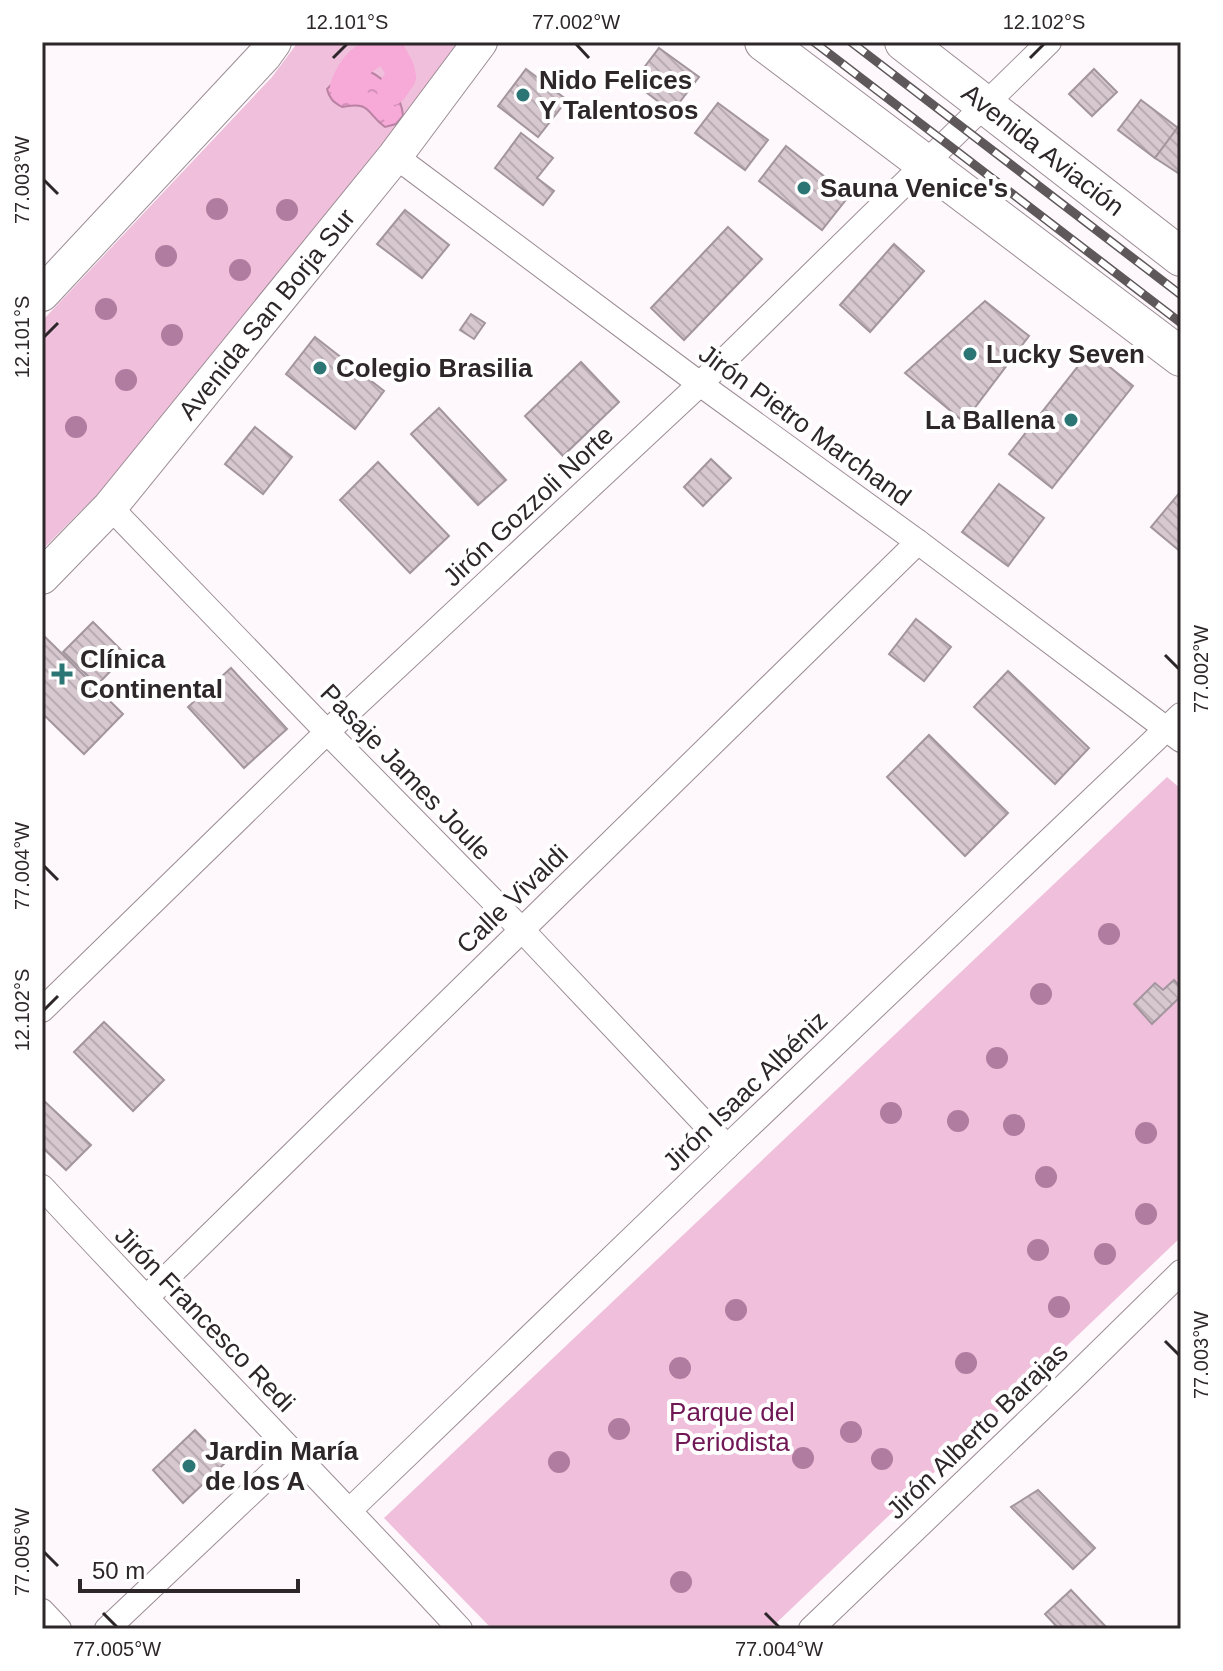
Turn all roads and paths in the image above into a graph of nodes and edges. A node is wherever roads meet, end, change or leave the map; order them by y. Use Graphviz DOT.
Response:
graph roads {
  1 [pos="480,42"];
  2 [pos="764,42"];
  3 [pos="904,42"];
  4 [pos="1049,42"];
  5 [pos="261,47"];
  6 [pos="986,105"];
  7 [pos="395,156"];
  8 [pos="926,164"];
  9 [pos="1181,257"];
  10 [pos="42,294"];
  11 [pos="1181,357"];
  12 [pos="700,384"];
  13 [pos="110,507"];
  14 [pos="918,542"];
  15 [pos="42,577"];
  16 [pos="1176,728"];
  17 [pos="327,732"];
  18 [pos="521,929"];
  19 [pos="42,1010"];
  20 [pos="727,1147"];
  21 [pos="42,1187"];
  22 [pos="1181,1272"];
  23 [pos="146,1298"];
  24 [pos="294,1452"];
  25 [pos="350,1510"];
  26 [pos="42,1611"];
  27 [pos="59,1629"];
  28 [pos="107,1629"];
  29 [pos="460,1629"];
  30 [pos="811,1629"];
  1 -- 7 [label="main road, Avenida San Borja Sur"];
  2 -- 8 [label="main road"];
  3 -- 6 [label="main road, Avenida Aviación"];
  4 -- 6 [label="street, Jirón Gozzoli Norte"];
  5 -- 10 [label="main road"];
  6 -- 8 [label="street, Jirón Gozzoli Norte"];
  6 -- 9 [label="main road, Avenida Aviación"];
  7 -- 12 [label="street, Jirón Pietro Marchand"];
  7 -- 13 [label="main road, Avenida San Borja Sur"];
  8 -- 11 [label="main road"];
  8 -- 12 [label="street, Jirón Gozzoli Norte"];
  12 -- 14 [label="street, Jirón Pietro Marchand"];
  12 -- 17 [label="street, Jirón Gozzoli Norte"];
  13 -- 15 [label="main road, Avenida San Borja Sur"];
  13 -- 17 [label="street, Pasaje James Joule"];
  14 -- 16 [label="street, Jirón Pietro Marchand"];
  14 -- 18 [label="street, Calle Vivaldi"];
  16 -- 20 [label="street, Jirón Isaac Albéniz"];
  17 -- 18 [label="street, Pasaje James Joule"];
  17 -- 19 [label="street, Jirón Gozzoli Norte"];
  18 -- 20 [label="street, Pasaje James Joule"];
  18 -- 23 [label="street, Calle Vivaldi"];
  20 -- 25 [label="street, Jirón Isaac Albéniz"];
  21 -- 23 [label="street, Jirón Francesco Redi"];
  22 -- 30 [label="street, Jirón Alberto Barajas"];
  23 -- 24 [label="street, Jirón Francesco Redi"];
  24 -- 25 [label="street, Jirón Francesco Redi"];
  24 -- 28 [label="street"];
  25 -- 29 [label="street, Jirón Francesco Redi"];
  26 -- 27 [label="street"];
}
